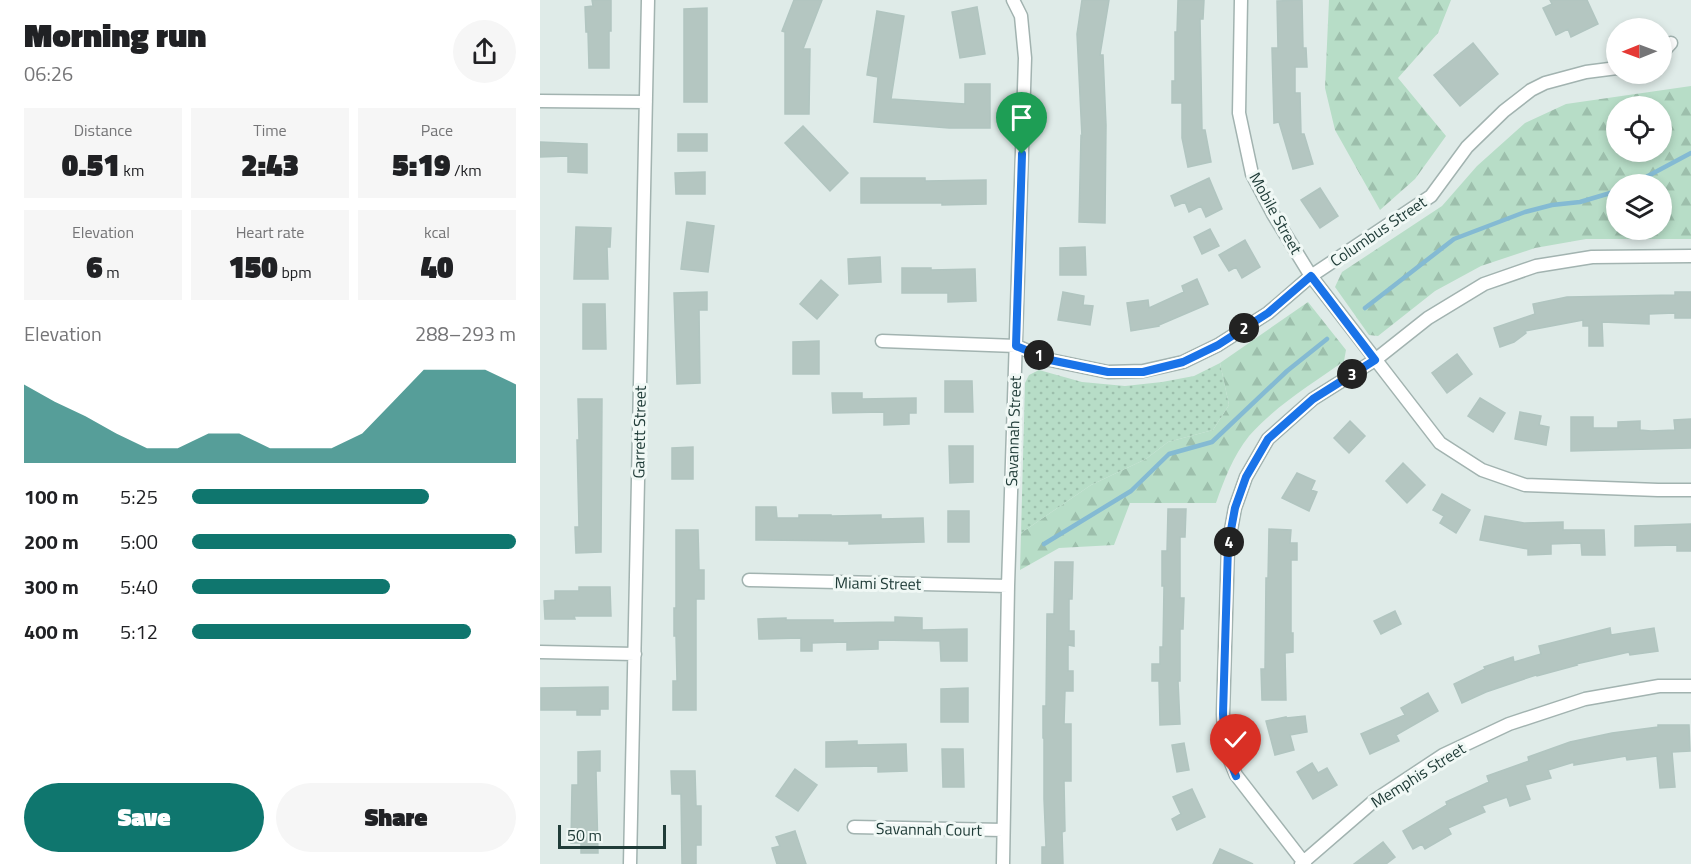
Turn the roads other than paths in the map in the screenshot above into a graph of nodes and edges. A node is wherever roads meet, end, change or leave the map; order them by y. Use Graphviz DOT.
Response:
graph roads {
  1 [pos="648,0"];
  2 [pos="1013,0"];
  3 [pos="1241,0"];
  4 [pos="1606,69"];
  5 [pos="540,101"];
  6 [pos="646,102"];
  7 [pos="1691,256"];
  8 [pos="1311,276"];
  9 [pos="882,341"];
  10 [pos="1016,346"];
  11 [pos="1375,360"];
  12 [pos="1691,490"];
  13 [pos="749,580"];
  14 [pos="1008,586"];
  15 [pos="540,652"];
  16 [pos="635,654"];
  17 [pos="1691,686"];
  18 [pos="854,827"];
  19 [pos="1003,830"];
  20 [pos="1303,863"];
  21 [pos="630,864"];
  22 [pos="1003,864"];
  1 -- 6 [label="street, Garrett Street"];
  2 -- 10 [label="street, Savannah Street"];
  3 -- 8 [label="street, Mobile Street"];
  4 -- 8 [label="street, Columbus Street"];
  5 -- 6 [label="street"];
  6 -- 16 [label="street, Garrett Street"];
  7 -- 11 [label="street"];
  8 -- 10 [label="street, Columbus Street"];
  8 -- 11 [label="street, Mobile Street"];
  9 -- 10 [label="street"];
  10 -- 14 [label="street, Savannah Street"];
  11 -- 12 [label="street, Mobile Street"];
  11 -- 20 [label="street"];
  13 -- 14 [label="street, Miami Street"];
  14 -- 19 [label="street, Savannah Street"];
  15 -- 16 [label="street"];
  16 -- 21 [label="street, Garrett Street"];
  17 -- 20 [label="street, Memphis Street"];
  18 -- 19 [label="street, Savannah Court"];
  19 -- 22 [label="street, Savannah Street"];
}
